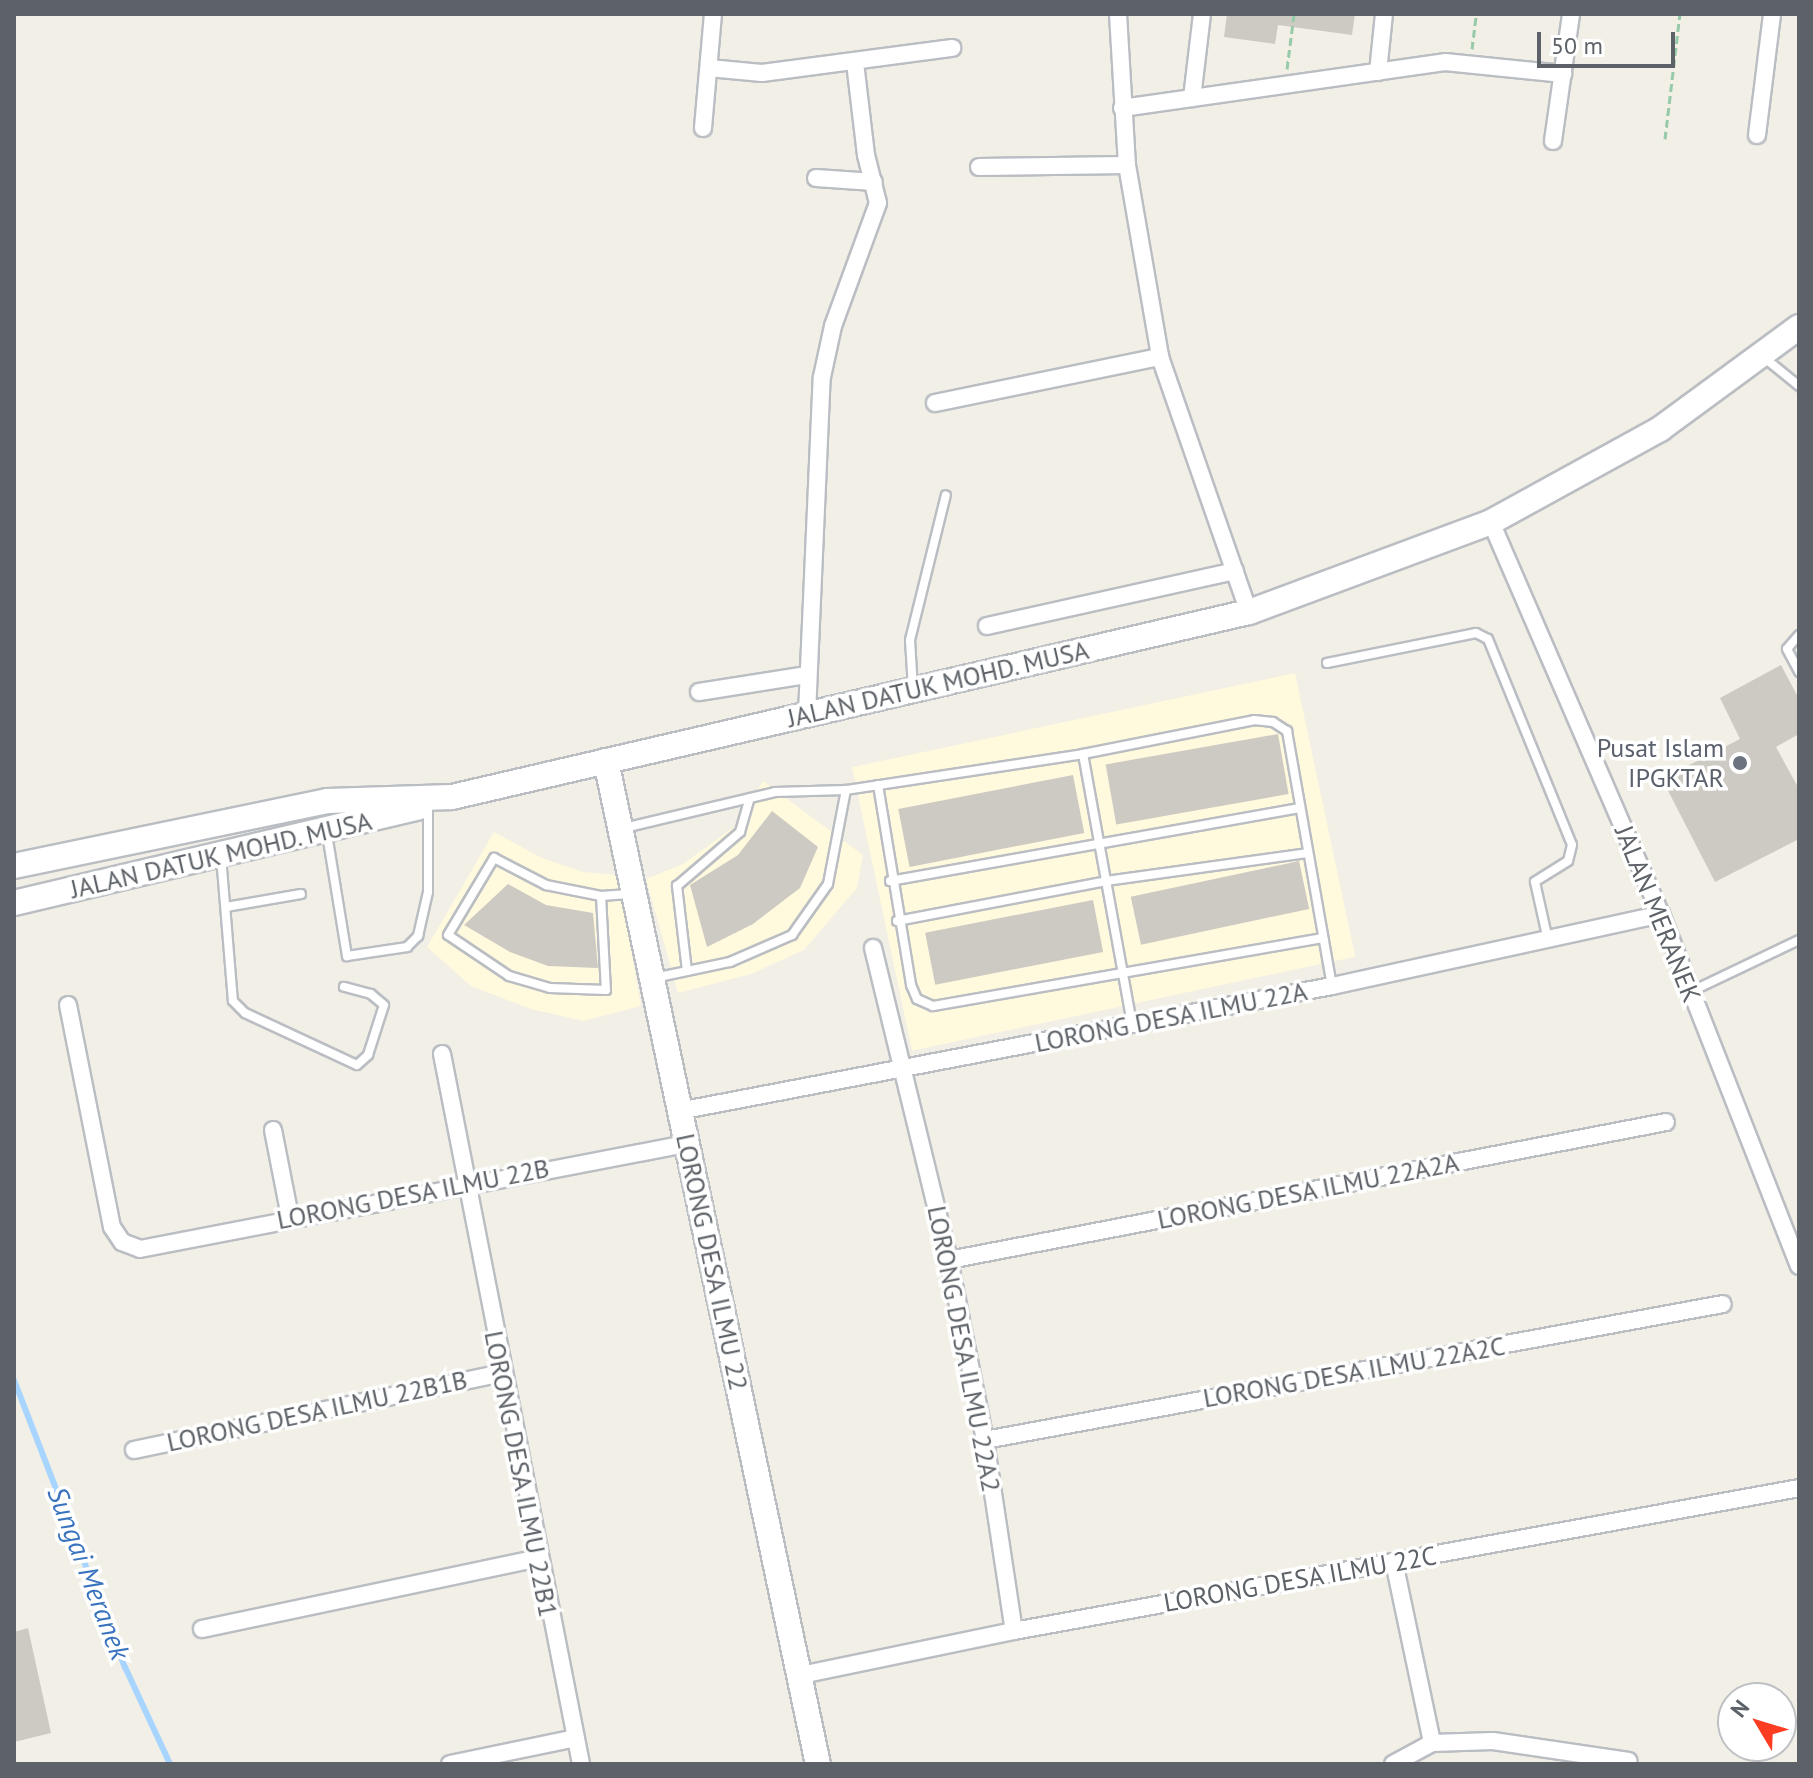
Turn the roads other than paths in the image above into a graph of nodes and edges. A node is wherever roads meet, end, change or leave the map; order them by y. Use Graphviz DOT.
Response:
graph roads {
  1 [pos="713,14"];
  2 [pos="1118,14"];
  3 [pos="1202,14"];
  4 [pos="1384,14"];
  5 [pos="1571,14"];
  6 [pos="1772,14"];
  7 [pos="952,48"];
  8 [pos="855,63"];
  9 [pos="709,68"];
  10 [pos="1378,72"];
  11 [pos="1563,74"];
  12 [pos="1192,98"];
  13 [pos="1122,108"];
  14 [pos="703,128"];
  15 [pos="1757,135"];
  16 [pos="1553,141"];
  17 [pos="1127,165"];
  18 [pos="979,167"];
  19 [pos="816,178"];
  20 [pos="874,182"];
  21 [pos="1799,327"];
  22 [pos="1761,356"];
  23 [pos="1160,357"];
  24 [pos="1799,386"];
  25 [pos="935,403"];
  26 [pos="946,495"];
  27 [pos="1491,522"];
  28 [pos="1235,571"];
  29 [pos="1249,612"];
  30 [pos="987,626"];
  31 [pos="1799,635"];
  32 [pos="1327,663"];
  33 [pos="1799,672"];
  34 [pos="806,675"];
  35 [pos="913,690"];
  36 [pos="699,692"];
  37 [pos="807,714"];
  38 [pos="1083,754"];
  39 [pos="606,761"];
  40 [pos="878,785"];
  41 [pos="846,790"];
  42 [pos="452,797"];
  43 [pos="750,798"];
  44 [pos="428,805"];
  45 [pos="1300,808"];
  46 [pos="623,828"];
  47 [pos="326,833"];
  48 [pos="1098,841"];
  49 [pos="1307,853"];
  50 [pos="221,855"];
  51 [pos="14,866"];
  52 [pos="890,881"];
  53 [pos="1106,881"];
  54 [pos="301,894"];
  55 [pos="636,894"];
  56 [pos="601,896"];
  57 [pos="14,903"];
  58 [pos="226,907"];
  59 [pos="1661,914"];
  60 [pos="897,921"];
  61 [pos="1323,938"];
  62 [pos="1799,940"];
  63 [pos="1549,941"];
  64 [pos="873,948"];
  65 [pos="687,971"];
  66 [pos="1122,971"];
  67 [pos="653,978"];
  68 [pos="1332,986"];
  69 [pos="344,987"];
  70 [pos="1690,992"];
  71 [pos="68,1005"];
  72 [pos="1132,1024"];
  73 [pos="442,1054"];
  74 [pos="904,1069"];
  75 [pos="679,1111"];
  76 [pos="1666,1122"];
  77 [pos="273,1130"];
  78 [pos="686,1144"];
  79 [pos="464,1184"];
  80 [pos="290,1217"];
  81 [pos="949,1260"];
  82 [pos="1799,1266"];
  83 [pos="1723,1304"];
  84 [pos="501,1373"];
  85 [pos="985,1440"];
  86 [pos="134,1450"];
  87 [pos="1799,1488"];
  88 [pos="538,1558"];
  89 [pos="1394,1562"];
  90 [pos="202,1629"];
  91 [pos="1014,1631"];
  92 [pos="801,1675"];
  93 [pos="575,1738"];
  94 [pos="1432,1743"];
  95 [pos="1629,1761"];
  96 [pos="450,1764"];
  97 [pos="581,1764"];
  98 [pos="818,1764"];
  99 [pos="1393,1764"];
  1 -- 9 [label="street"];
  2 -- 13 [label="street"];
  3 -- 12 [label="street"];
  4 -- 10 [label="street"];
  5 -- 11 [label="street"];
  6 -- 15 [label="street"];
  7 -- 8 [label="street"];
  8 -- 9 [label="street"];
  8 -- 20 [label="street"];
  9 -- 14 [label="street"];
  10 -- 11 [label="street"];
  10 -- 12 [label="street"];
  11 -- 16 [label="street"];
  12 -- 13 [label="street"];
  13 -- 17 [label="street"];
  17 -- 18 [label="street"];
  17 -- 23 [label="street"];
  19 -- 20 [label="street"];
  20 -- 34 [label="street"];
  21 -- 22 [label="main road, JALAN DATUK MOHD. MUSA"];
  22 -- 24 [label="lane"];
  22 -- 27 [label="main road, JALAN DATUK MOHD. MUSA"];
  23 -- 25 [label="street"];
  23 -- 28 [label="street"];
  26 -- 35 [label="lane"];
  27 -- 29 [label="main road, JALAN DATUK MOHD. MUSA"];
  27 -- 59 [label="street, JALAN MERANEK"];
  28 -- 29 [label="street"];
  28 -- 30 [label="street"];
  29 -- 35 [label="main road, JALAN DATUK MOHD. MUSA"];
  31 -- 33 [label="lane"];
  32 -- 63 [label="lane"];
  34 -- 36 [label="street"];
  34 -- 37 [label="street"];
  35 -- 37 [label="main road, JALAN DATUK MOHD. MUSA"];
  37 -- 39 [label="main road, JALAN DATUK MOHD. MUSA"];
  38 -- 40 [label="lane"];
  38 -- 45 [label="lane"];
  38 -- 48 [label="lane"];
  39 -- 42 [label="main road, JALAN DATUK MOHD. MUSA"];
  39 -- 46 [label="main road, LORONG DESA ILMU 22"];
  40 -- 41 [label="lane"];
  40 -- 52 [label="lane"];
  41 -- 43 [label="lane"];
  41 -- 65 [label="lane"];
  42 -- 44 [label="main road, JALAN DATUK MOHD. MUSA"];
  42 -- 51 [label="main road, JALAN DATUK MOHD. MUSA"];
  43 -- 46 [label="lane"];
  43 -- 65 [label="lane"];
  44 -- 47 [label="main road, JALAN DATUK MOHD. MUSA"];
  44 -- 47 [label="lane"];
  45 -- 48 [label="lane"];
  45 -- 49 [label="lane"];
  46 -- 55 [label="main road, LORONG DESA ILMU 22"];
  47 -- 50 [label="main road, JALAN DATUK MOHD. MUSA"];
  48 -- 52 [label="lane"];
  48 -- 53 [label="lane"];
  49 -- 53 [label="lane"];
  49 -- 61 [label="lane"];
  50 -- 57 [label="main road, JALAN DATUK MOHD. MUSA"];
  50 -- 58 [label="lane"];
  52 -- 60 [label="lane"];
  53 -- 60 [label="lane"];
  53 -- 66 [label="lane"];
  54 -- 58 [label="lane"];
  55 -- 56 [label="lane"];
  55 -- 67 [label="main road, LORONG DESA ILMU 22"];
  56 -- 56 [label="lane"];
  58 -- 69 [label="lane"];
  59 -- 63 [label="street, LORONG DESA ILMU 22A"];
  59 -- 70 [label="street, JALAN MERANEK"];
  60 -- 66 [label="lane"];
  61 -- 66 [label="lane"];
  61 -- 68 [label="lane"];
  62 -- 70 [label="lane"];
  63 -- 68 [label="street, LORONG DESA ILMU 22A"];
  64 -- 74 [label="street, LORONG DESA ILMU 22A2"];
  65 -- 67 [label="lane"];
  66 -- 72 [label="lane"];
  67 -- 75 [label="main road, LORONG DESA ILMU 22"];
  68 -- 72 [label="street, LORONG DESA ILMU 22A"];
  70 -- 82 [label="street, JALAN MERANEK"];
  71 -- 80 [label="street, LORONG DESA ILMU 22B"];
  72 -- 74 [label="street, LORONG DESA ILMU 22A"];
  73 -- 79 [label="street, LORONG DESA ILMU 22B1"];
  74 -- 75 [label="street, LORONG DESA ILMU 22A"];
  74 -- 81 [label="street, LORONG DESA ILMU 22A2"];
  75 -- 78 [label="main road, LORONG DESA ILMU 22"];
  76 -- 81 [label="street, LORONG DESA ILMU 22A2A"];
  77 -- 80 [label="street"];
  78 -- 79 [label="street, LORONG DESA ILMU 22B"];
  78 -- 92 [label="main road, LORONG DESA ILMU 22"];
  79 -- 80 [label="street, LORONG DESA ILMU 22B"];
  79 -- 84 [label="street, LORONG DESA ILMU 22B1"];
  81 -- 85 [label="street, LORONG DESA ILMU 22A2"];
  83 -- 85 [label="street, LORONG DESA ILMU 22A2C"];
  84 -- 86 [label="street, LORONG DESA ILMU 22B1B"];
  84 -- 88 [label="street, LORONG DESA ILMU 22B1"];
  85 -- 91 [label="street, LORONG DESA ILMU 22A2"];
  87 -- 89 [label="street, LORONG DESA ILMU 22C"];
  88 -- 90 [label="street"];
  88 -- 93 [label="street, LORONG DESA ILMU 22B1"];
  89 -- 91 [label="street, LORONG DESA ILMU 22C"];
  89 -- 94 [label="street"];
  91 -- 92 [label="street, LORONG DESA ILMU 22C"];
  92 -- 98 [label="main road, LORONG DESA ILMU 22"];
  93 -- 96 [label="street"];
  93 -- 97 [label="street, LORONG DESA ILMU 22B1"];
  94 -- 95 [label="street"];
  94 -- 99 [label="street"];
}
